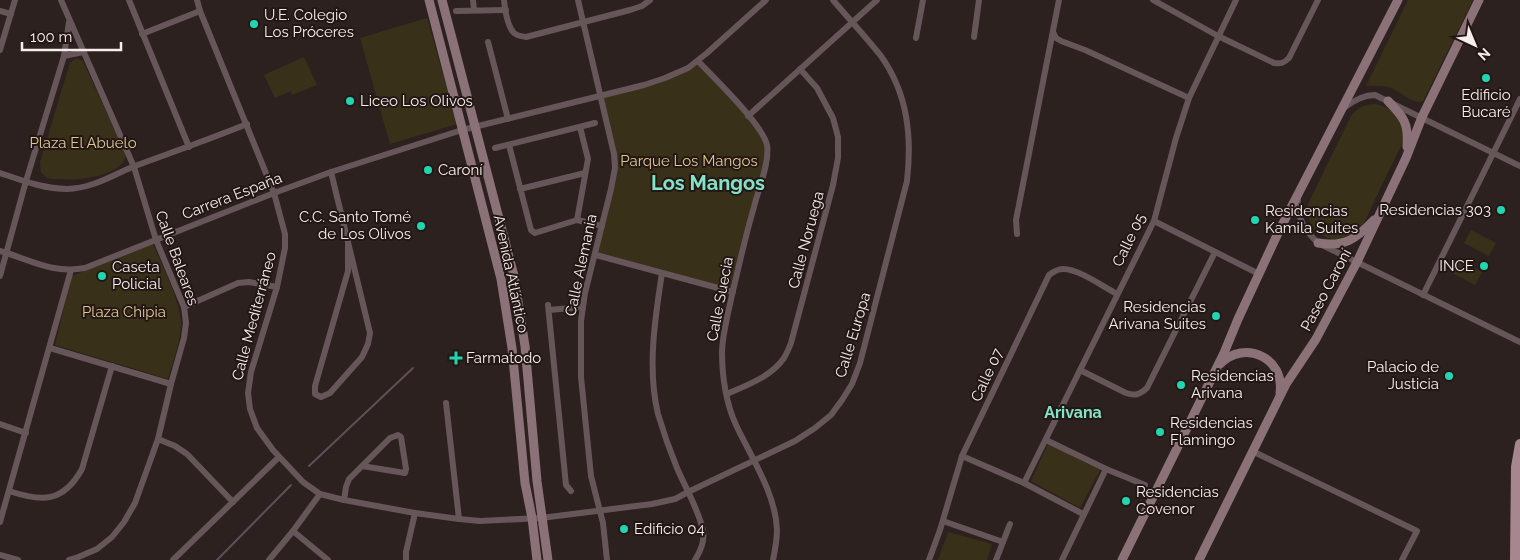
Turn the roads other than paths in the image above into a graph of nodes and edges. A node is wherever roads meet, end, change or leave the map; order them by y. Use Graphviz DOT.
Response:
graph roads {
  1 [pos="15,0"];
  2 [pos="61,0"];
  3 [pos="129,0"];
  4 [pos="197,0"];
  5 [pos="429,0"];
  6 [pos="442,0"];
  7 [pos="473,0"];
  8 [pos="504,0"];
  9 [pos="578,0"];
  10 [pos="650,0"];
  11 [pos="766,0"];
  12 [pos="833,0"];
  13 [pos="877,0"];
  14 [pos="923,0"];
  15 [pos="979,0"];
  16 [pos="1059,0"];
  17 [pos="1153,0"];
  18 [pos="1236,0"];
  19 [pos="1318,0"];
  20 [pos="1398,0"];
  21 [pos="1480,0"];
  22 [pos="474,10"];
  23 [pos="506,10"];
  24 [pos="0,11"];
  25 [pos="200,11"];
  26 [pos="456,11"];
  27 [pos="11,14"];
  28 [pos="70,21"];
  29 [pos="583,22"];
  30 [pos="852,22"];
  31 [pos="1053,32"];
  32 [pos="142,34"];
  33 [pos="1218,36"];
  34 [pos="974,37"];
  35 [pos="916,38"];
  36 [pos="488,42"];
  37 [pos="0,50"];
  38 [pos="83,52"];
  39 [pos="64,56"];
  40 [pos="698,61"];
  41 [pos="800,69"];
  42 [pos="600,96"];
  43 [pos="1189,98"];
  44 [pos="1520,99"];
  45 [pos="1388,100"];
  46 [pos="1340,112"];
  47 [pos="748,116"];
  48 [pos="1422,117"];
  49 [pos="508,119"];
  50 [pos="595,123"];
  51 [pos="247,124"];
  52 [pos="580,126"];
  53 [pos="474,128"];
  54 [pos="462,130"];
  55 [pos="509,145"];
  56 [pos="189,147"];
  57 [pos="495,148"];
  58 [pos="1494,152"];
  59 [pos="1406,158"];
  60 [pos="1520,166"];
  61 [pos="134,167"];
  62 [pos="331,172"];
  63 [pos="585,172"];
  64 [pos="0,173"];
  65 [pos="26,181"];
  66 [pos="520,189"];
  67 [pos="1299,192"];
  68 [pos="274,193"];
  69 [pos="1380,213"];
  70 [pos="576,220"];
  71 [pos="1154,221"];
  72 [pos="602,226"];
  73 [pos="1016,234"];
  74 [pos="156,240"];
  75 [pos="348,240"];
  76 [pos="1318,243"];
  77 [pos="3,252"];
  78 [pos="1215,252"];
  79 [pos="596,255"];
  80 [pos="1357,262"];
  81 [pos="71,270"];
  82 [pos="662,273"];
  83 [pos="1259,274"];
  84 [pos="0,276"];
  85 [pos="277,288"];
  86 [pos="733,292"];
  87 [pos="1117,294"];
  88 [pos="1423,294"];
  89 [pos="184,307"];
  90 [pos="583,308"];
  91 [pos="1520,342"];
  92 [pos="50,348"];
  93 [pos="112,366"];
  94 [pos="1217,368"];
  95 [pos="1080,370"];
  96 [pos="171,384"];
  97 [pos="727,394"];
  98 [pos="1278,400"];
  99 [pos="446,403"];
  100 [pos="0,424"];
  101 [pos="26,433"];
  102 [pos="158,439"];
  103 [pos="1046,440"];
  104 [pos="1520,444"];
  105 [pos="1252,451"];
  106 [pos="962,456"];
  107 [pos="279,458"];
  108 [pos="754,461"];
  109 [pos="362,466"];
  110 [pos="1106,469"];
  111 [pos="1024,484"];
  112 [pos="1145,485"];
  113 [pos="9,491"];
  114 [pos="571,491"];
  115 [pos="688,492"];
  116 [pos="320,494"];
  117 [pos="1515,497"];
  118 [pos="344,500"];
  119 [pos="233,502"];
  120 [pos="600,510"];
  121 [pos="415,513"];
  122 [pos="1083,514"];
  123 [pos="1520,515"];
  124 [pos="536,518"];
  125 [pos="458,520"];
  126 [pos="943,521"];
  127 [pos="0,522"];
  128 [pos="1010,524"];
  129 [pos="293,531"];
  130 [pos="1003,542"];
  131 [pos="0,555"];
  132 [pos="18,560"];
  133 [pos="69,560"];
  134 [pos="173,560"];
  135 [pos="268,560"];
  136 [pos="328,560"];
  137 [pos="406,560"];
  138 [pos="537,560"];
  139 [pos="548,560"];
  140 [pos="607,560"];
  141 [pos="696,560"];
  142 [pos="773,560"];
  143 [pos="929,560"];
  144 [pos="996,560"];
  145 [pos="1062,560"];
  146 [pos="1122,560"];
  147 [pos="1199,560"];
  148 [pos="1402,560"];
  149 [pos="1516,560"];
  1 -- 27 [label="street"];
  2 -- 28 [label="street, Calle Baleares"];
  3 -- 32 [label="street"];
  4 -- 25 [label="street, Calle Mediterráneo"];
  5 -- 54 [label="street, Avenida Atlántico"];
  6 -- 53 [label="street, Avenida Atlántico"];
  7 -- 22 [label="street"];
  8 -- 23 [label="street"];
  9 -- 29 [label="street, Calle Alemania"];
  10 -- 29 [label="street"];
  11 -- 40 [label="street, Carrera España"];
  12 -- 30 [label="street, Calle Europa"];
  13 -- 30 [label="street"];
  14 -- 35 [label="street"];
  15 -- 34 [label="street"];
  16 -- 31 [label="street"];
  17 -- 33 [label="street"];
  18 -- 33 [label="street, Calle 05"];
  19 -- 33 [label="street"];
  20 -- 46 [label="street"];
  21 -- 48 [label="street, Paseo Caroní"];
  22 -- 23 [label="street"];
  22 -- 26 [label="street"];
  23 -- 29 [label="street"];
  24 -- 27 [label="street"];
  25 -- 32 [label="street"];
  25 -- 51 [label="street, Calle Mediterráneo"];
  27 -- 37 [label="street"];
  28 -- 38 [label="street, Calle Baleares"];
  28 -- 39 [label="street"];
  29 -- 42 [label="street, Calle Alemania"];
  30 -- 41 [label="street"];
  30 -- 108 [label="street, Calle Europa"];
  31 -- 43 [label="street"];
  31 -- 73 [label="street"];
  32 -- 56 [label="street"];
  33 -- 43 [label="street, Calle 05"];
  36 -- 49 [label="street"];
  38 -- 39 [label="street"];
  38 -- 61 [label="street, Calle Baleares"];
  39 -- 65 [label="street"];
  40 -- 42 [label="street, Carrera España"];
  40 -- 47 [label="street, Calle Suecia"];
  41 -- 47 [label="street"];
  41 -- 97 [label="street, Calle Noruega"];
  42 -- 49 [label="street, Carrera España"];
  42 -- 72 [label="street, Calle Alemania"];
  43 -- 71 [label="street, Calle 05"];
  44 -- 58 [label="street"];
  45 -- 46 [label="street"];
  45 -- 48 [label="street"];
  45 -- 59 [label="street"];
  46 -- 67 [label="street"];
  47 -- 86 [label="street, Calle Suecia"];
  48 -- 58 [label="street"];
  48 -- 59 [label="street, Paseo Caroní"];
  49 -- 53 [label="street, Carrera España"];
  50 -- 52 [label="street"];
  51 -- 56 [label="street"];
  51 -- 68 [label="street, Calle Mediterráneo"];
  52 -- 55 [label="street"];
  52 -- 63 [label="street"];
  53 -- 54 [label="street, Carrera España"];
  53 -- 124 [label="street, Avenida Atlántico"];
  54 -- 62 [label="street, Carrera España"];
  54 -- 124 [label="street, Avenida Atlántico"];
  55 -- 57 [label="street"];
  55 -- 66 [label="street"];
  56 -- 61 [label="street"];
  58 -- 60 [label="street"];
  58 -- 88 [label="street"];
  59 -- 69 [label="street, Paseo Caroní"];
  61 -- 65 [label="street"];
  61 -- 74 [label="street, Calle Baleares"];
  62 -- 68 [label="street, Carrera España"];
  62 -- 75 [label="street"];
  63 -- 66 [label="street"];
  63 -- 70 [label="street"];
  64 -- 65 [label="street"];
  65 -- 77 [label="street"];
  66 -- 70 [label="street"];
  67 -- 76 [label="street"];
  67 -- 83 [label="street"];
  68 -- 74 [label="street, Carrera España"];
  68 -- 85 [label="street, Calle Mediterráneo"];
  69 -- 76 [label="street"];
  69 -- 80 [label="street, Paseo Caroní"];
  70 -- 72 [label="street"];
  71 -- 78 [label="street"];
  71 -- 87 [label="street, Calle 05"];
  72 -- 79 [label="street, Calle Alemania"];
  74 -- 81 [label="street, Carrera España"];
  74 -- 89 [label="street, Calle Baleares"];
  75 -- 75 [label="street"];
  76 -- 80 [label="street"];
  77 -- 81 [label="street, Carrera España"];
  77 -- 84 [label="street"];
  78 -- 83 [label="street"];
  78 -- 95 [label="street"];
  79 -- 82 [label="street"];
  79 -- 90 [label="street, Calle Alemania"];
  80 -- 88 [label="street"];
  80 -- 98 [label="street, Paseo Caroní"];
  81 -- 92 [label="street"];
  82 -- 86 [label="street"];
  82 -- 115 [label="street"];
  83 -- 94 [label="street"];
  85 -- 89 [label="street"];
  85 -- 107 [label="street, Calle Mediterráneo"];
  86 -- 97 [label="street, Calle Suecia"];
  87 -- 95 [label="street, Calle 05"];
  87 -- 106 [label="street, Calle 07"];
  88 -- 91 [label="street"];
  89 -- 96 [label="street, Calle Baleares"];
  90 -- 114 [label="street"];
  90 -- 120 [label="street, Calle Alemania"];
  92 -- 93 [label="street"];
  92 -- 101 [label="street"];
  93 -- 96 [label="street"];
  93 -- 113 [label="street"];
  94 -- 98 [label="street"];
  94 -- 146 [label="street"];
  95 -- 103 [label="street, Calle 05"];
  96 -- 102 [label="street, Calle Baleares"];
  97 -- 108 [label="street, Calle Suecia"];
  98 -- 105 [label="street, Paseo Caroní"];
  99 -- 125 [label="street"];
  100 -- 101 [label="street"];
  101 -- 113 [label="street"];
  102 -- 119 [label="street"];
  102 -- 133 [label="street, Calle Baleares"];
  103 -- 110 [label="street"];
  103 -- 111 [label="street, Calle 05"];
  104 -- 117 [label="main road"];
  105 -- 147 [label="street, Paseo Caroní"];
  105 -- 148 [label="street"];
  106 -- 111 [label="street"];
  106 -- 126 [label="street, Calle 07"];
  107 -- 116 [label="street, Calle Mediterráneo"];
  107 -- 119 [label="street"];
  108 -- 115 [label="street, Calle Europa"];
  108 -- 142 [label="street, Calle Suecia"];
  109 -- 109 [label="street"];
  109 -- 118 [label="street"];
  110 -- 112 [label="street"];
  110 -- 122 [label="street"];
  111 -- 122 [label="street"];
  113 -- 127 [label="street"];
  115 -- 120 [label="street, Calle Europa"];
  115 -- 141 [label="street"];
  116 -- 118 [label="street, Calle Mediterráneo"];
  116 -- 129 [label="street"];
  117 -- 123 [label="street"];
  117 -- 149 [label="main road"];
  118 -- 121 [label="street, Calle Mediterráneo"];
  119 -- 134 [label="street"];
  120 -- 124 [label="street, Calle Europa"];
  120 -- 140 [label="street, Calle Alemania"];
  121 -- 125 [label="street, Calle Mediterráneo"];
  121 -- 137 [label="street"];
  122 -- 145 [label="street"];
  124 -- 125 [label="street, Calle Mediterráneo"];
  124 -- 138 [label="street, Avenida Atlántico"];
  124 -- 139 [label="street, Avenida Atlántico"];
  126 -- 130 [label="street"];
  126 -- 143 [label="street, Calle 07"];
  128 -- 130 [label="street"];
  129 -- 135 [label="street"];
  129 -- 136 [label="street"];
  130 -- 144 [label="street"];
  131 -- 132 [label="street"];
}
